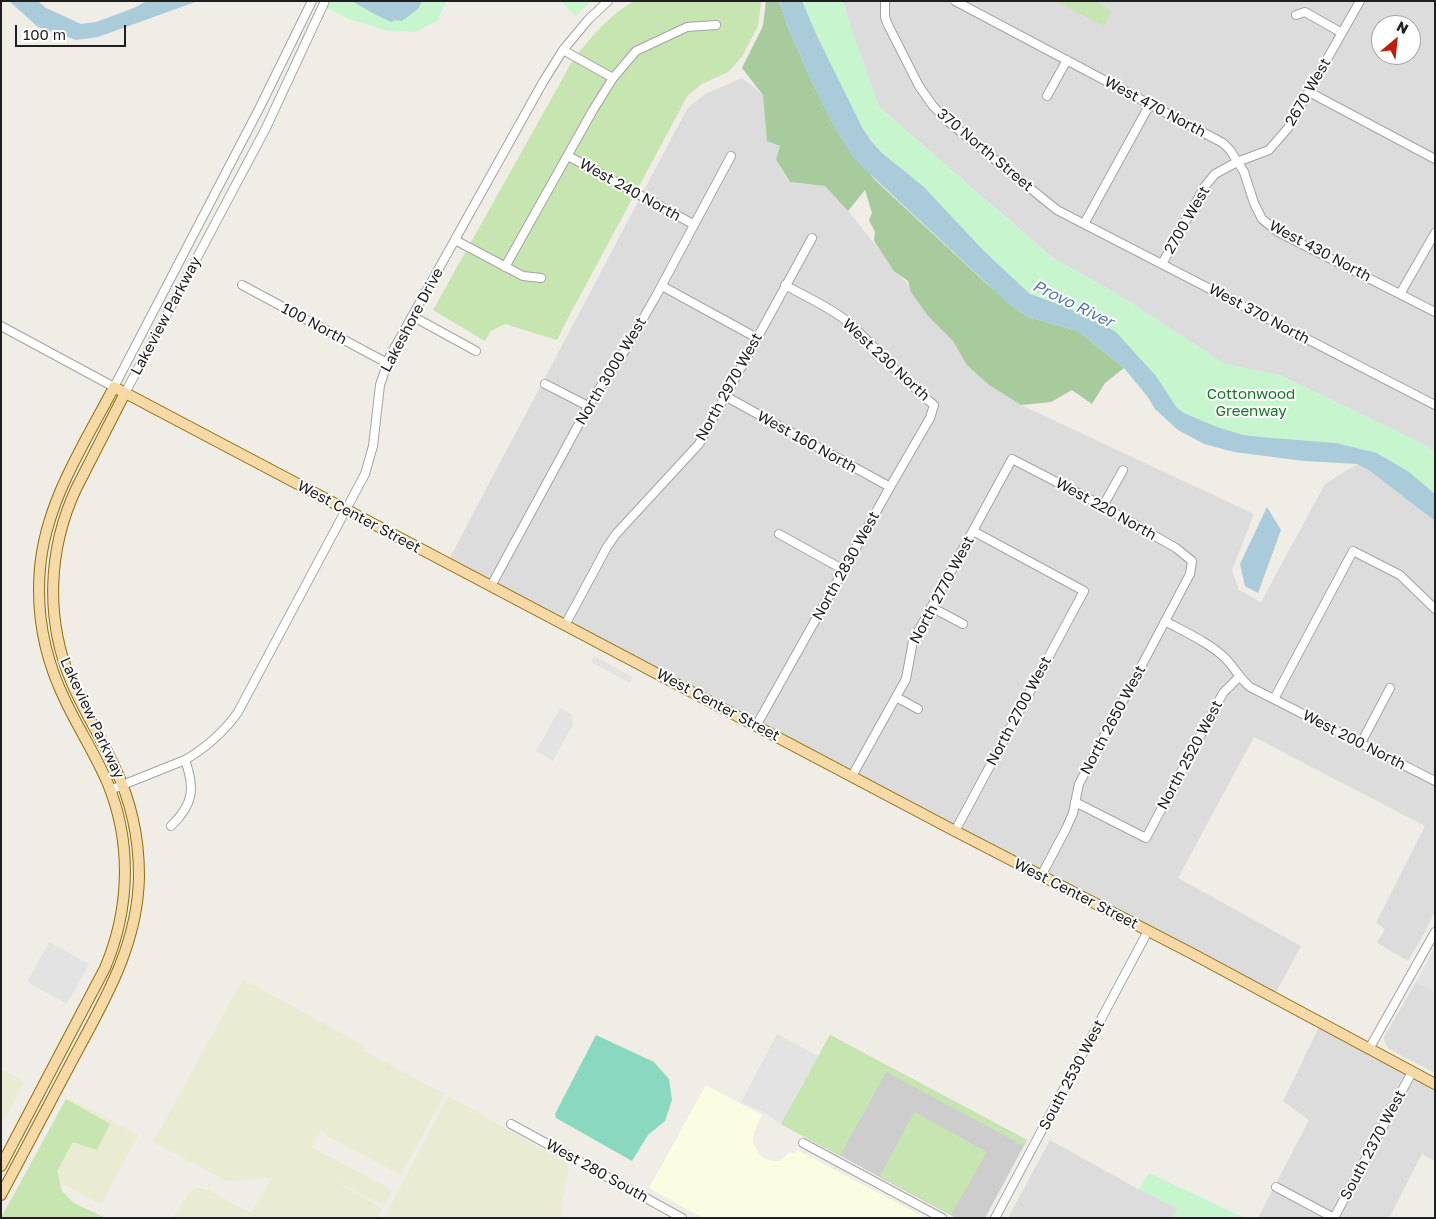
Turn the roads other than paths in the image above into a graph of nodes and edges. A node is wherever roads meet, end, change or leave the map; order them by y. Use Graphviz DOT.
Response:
graph roads {
  1 [pos="325,1"];
  2 [pos="608,1"];
  3 [pos="885,1"];
  4 [pos="955,1"];
  5 [pos="1360,1"];
  6 [pos="310,4"];
  7 [pos="1296,15"];
  8 [pos="716,25"];
  9 [pos="1342,33"];
  10 [pos="563,50"];
  11 [pos="1067,60"];
  12 [pos="613,78"];
  13 [pos="1309,92"];
  14 [pos="1048,96"];
  15 [pos="1150,104"];
  16 [pos="568,156"];
  17 [pos="731,156"];
  18 [pos="1435,160"];
  19 [pos="1237,162"];
  20 [pos="693,224"];
  21 [pos="1084,224"];
  22 [pos="1435,233"];
  23 [pos="812,238"];
  24 [pos="455,240"];
  25 [pos="1162,264"];
  26 [pos="505,266"];
  27 [pos="541,278"];
  28 [pos="242,285"];
  29 [pos="662,286"];
  30 [pos="785,286"];
  31 [pos="1400,294"];
  32 [pos="1435,312"];
  33 [pos="412,316"];
  34 [pos="1,326"];
  35 [pos="757,338"];
  36 [pos="476,351"];
  37 [pos="387,363"];
  38 [pos="545,384"];
  39 [pos="114,387"];
  40 [pos="125,393"];
  41 [pos="725,396"];
  42 [pos="1435,404"];
  43 [pos="934,405"];
  44 [pos="588,406"];
  45 [pos="1012,459"];
  46 [pos="1123,470"];
  47 [pos="890,487"];
  48 [pos="1103,506"];
  49 [pos="346,510"];
  50 [pos="973,531"];
  51 [pos="778,534"];
  52 [pos="1192,567"];
  53 [pos="844,570"];
  54 [pos="491,586"];
  55 [pos="931,607"];
  56 [pos="1435,609"];
  57 [pos="1165,621"];
  58 [pos="963,624"];
  59 [pos="565,625"];
  60 [pos="1240,676"];
  61 [pos="1390,688"];
  62 [pos="896,697"];
  63 [pos="1274,699"];
  64 [pos="918,709"];
  65 [pos="756,726"];
  66 [pos="1361,743"];
  67 [pos="185,760"];
  68 [pos="852,776"];
  69 [pos="1435,781"];
  70 [pos="122,785"];
  71 [pos="110,790"];
  72 [pos="1075,802"];
  73 [pos="171,826"];
  74 [pos="955,831"];
  75 [pos="1040,876"];
  76 [pos="1148,931"];
  77 [pos="1435,932"];
  78 [pos="1369,1049"];
  79 [pos="1412,1072"];
  80 [pos="1435,1084"];
  81 [pos="511,1124"];
  82 [pos="803,1143"];
  83 [pos="1,1166"];
  84 [pos="1276,1188"];
  85 [pos="1,1195"];
  86 [pos="682,1218"];
  87 [pos="942,1218"];
  88 [pos="995,1218"];
  89 [pos="1334,1218"];
  1 -- 40 [label="street, Lakeview Parkway"];
  2 -- 10 [label="street, Lakeshore Drive"];
  3 -- 21 [label="street, 370 North Street"];
  4 -- 11 [label="street, West 470 North"];
  5 -- 9 [label="street, 2670 West"];
  6 -- 39 [label="street, Lakeview Parkway"];
  7 -- 9 [label="street"];
  8 -- 12 [label="street"];
  9 -- 13 [label="street, 2670 West"];
  10 -- 12 [label="street"];
  10 -- 24 [label="street, Lakeshore Drive"];
  11 -- 14 [label="street"];
  11 -- 15 [label="street, West 470 North"];
  12 -- 16 [label="street"];
  13 -- 18 [label="street"];
  13 -- 19 [label="street, 2670 West"];
  15 -- 19 [label="street, West 470 North"];
  15 -- 21 [label="street"];
  16 -- 20 [label="street, West 240 North"];
  16 -- 26 [label="street"];
  17 -- 20 [label="street, North 3000 West"];
  19 -- 25 [label="street, 2700 West"];
  19 -- 31 [label="street, West 430 North"];
  20 -- 29 [label="street, North 3000 West"];
  21 -- 25 [label="street, West 370 North"];
  22 -- 31 [label="street"];
  23 -- 30 [label="street, North 2970 West"];
  24 -- 26 [label="street"];
  24 -- 33 [label="street, Lakeshore Drive"];
  25 -- 42 [label="street, West 370 North"];
  26 -- 27 [label="street"];
  28 -- 37 [label="street, 100 North"];
  29 -- 35 [label="street"];
  29 -- 44 [label="street, North 3000 West"];
  30 -- 35 [label="street, North 2970 West"];
  30 -- 43 [label="street, West 230 North"];
  31 -- 32 [label="street, West 430 North"];
  33 -- 36 [label="street"];
  33 -- 37 [label="street, Lakeshore Drive"];
  34 -- 39 [label="street, West Center Street"];
  35 -- 41 [label="street, North 2970 West"];
  37 -- 49 [label="street, Lakeshore Drive"];
  38 -- 44 [label="street"];
  39 -- 40 [label="main road, West Center Street"];
  39 -- 71 [label="main road, Lakeview Parkway"];
  40 -- 49 [label="main road, West Center Street"];
  40 -- 70 [label="main road, Lakeview Parkway"];
  41 -- 47 [label="street, West 160 North"];
  41 -- 59 [label="street, North 2970 West"];
  43 -- 47 [label="street, North 2830 West"];
  44 -- 54 [label="street, North 3000 West"];
  45 -- 48 [label="street, West 220 North"];
  45 -- 50 [label="street, North 2770 West"];
  46 -- 48 [label="street"];
  47 -- 53 [label="street, North 2830 West"];
  48 -- 52 [label="street, West 220 North"];
  49 -- 54 [label="main road, West Center Street"];
  49 -- 67 [label="street, Lakeshore Drive"];
  50 -- 55 [label="street, North 2770 West"];
  50 -- 74 [label="street, North 2700 West"];
  51 -- 53 [label="street"];
  52 -- 57 [label="street, North 2650 West"];
  53 -- 65 [label="street, North 2830 West"];
  54 -- 59 [label="main road, West Center Street"];
  55 -- 58 [label="street"];
  55 -- 62 [label="street, North 2770 West"];
  56 -- 63 [label="street"];
  57 -- 60 [label="street, West 200 North"];
  57 -- 72 [label="street, North 2650 West"];
  59 -- 65 [label="main road, West Center Street"];
  60 -- 63 [label="street, West 200 North"];
  60 -- 72 [label="street, North 2520 West"];
  61 -- 66 [label="street"];
  62 -- 64 [label="street"];
  62 -- 68 [label="street, North 2770 West"];
  63 -- 66 [label="street, West 200 North"];
  65 -- 68 [label="main road, West Center Street"];
  66 -- 69 [label="street, West 200 North"];
  67 -- 70 [label="street, Lakeshore Drive"];
  67 -- 73 [label="street"];
  68 -- 74 [label="main road, West Center Street"];
  70 -- 71 [label="street, Lakeshore Drive"];
  70 -- 85 [label="main road, Lakeview Parkway"];
  71 -- 83 [label="main road, Lakeview Parkway"];
  72 -- 75 [label="street, North 2650 West"];
  74 -- 75 [label="main road, West Center Street"];
  75 -- 76 [label="main road, West Center Street"];
  76 -- 78 [label="main road, West Center Street"];
  76 -- 88 [label="street, South 2530 West"];
  77 -- 78 [label="street"];
  78 -- 79 [label="main road, West Center Street"];
  79 -- 80 [label="main road, West Center Street"];
  79 -- 89 [label="street, South 2370 West"];
  81 -- 86 [label="street, West 280 South"];
  82 -- 87 [label="street"];
  84 -- 89 [label="street"];
}
